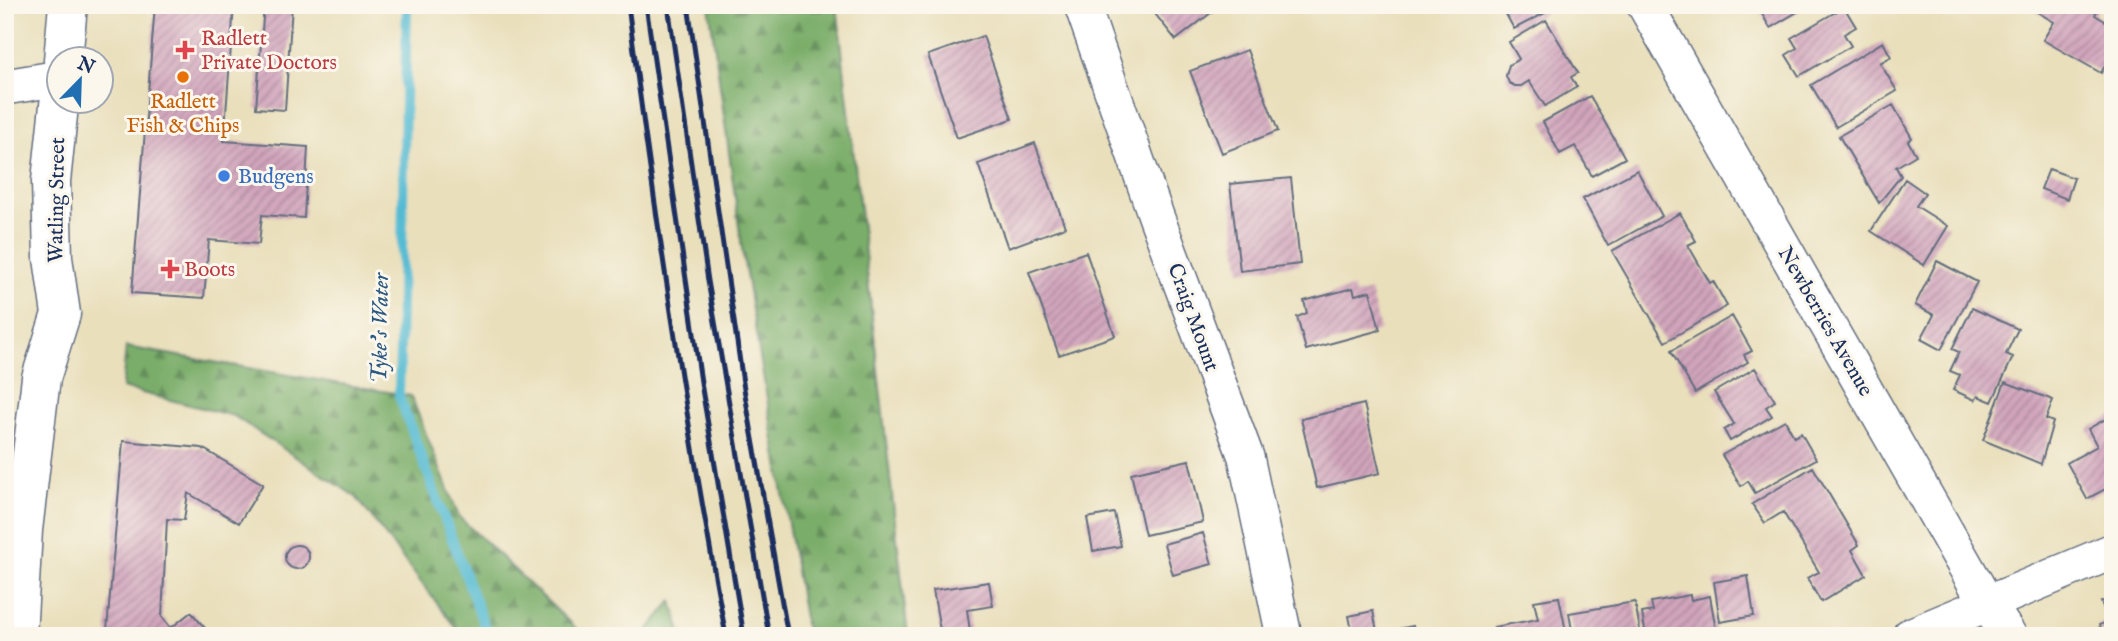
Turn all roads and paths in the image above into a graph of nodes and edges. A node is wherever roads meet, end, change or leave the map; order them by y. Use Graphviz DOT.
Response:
graph roads {
  1 [pos="68,5"];
  2 [pos="1082,5"];
  3 [pos="1645,5"];
  4 [pos="64,46"];
  5 [pos="46,80"];
  6 [pos="5,87"];
  7 [pos="58,116"];
  8 [pos="2113,551"];
  9 [pos="1987,604"];
  10 [pos="18,636"];
  11 [pos="1284,636"];
  12 [pos="1910,636"];
  13 [pos="2009,636"];
  1 -- 4 [label="main road"];
  2 -- 11 [label="street, Craig Mount"];
  3 -- 9 [label="street, Newberries Avenue"];
  5 -- 6 [label="street"];
  7 -- 10 [label="main road, Watling Street"];
  8 -- 9 [label="street"];
  9 -- 12 [label="street"];
  9 -- 13 [label="street, Newberries Avenue"];
}
